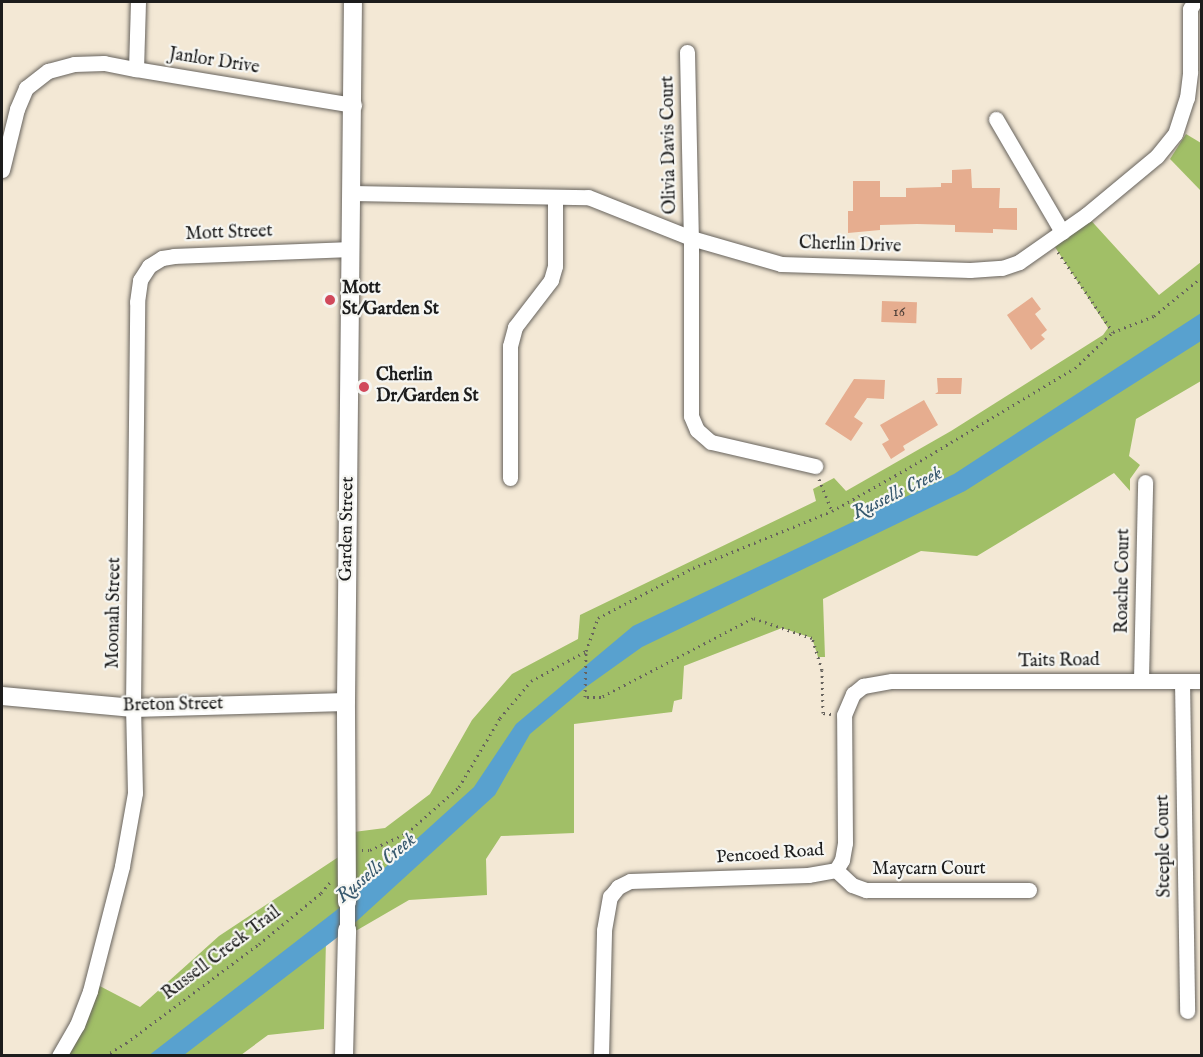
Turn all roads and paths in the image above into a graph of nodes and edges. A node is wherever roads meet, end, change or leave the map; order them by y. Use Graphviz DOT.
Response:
graph roads {
  1 [pos="138,2"];
  2 [pos="353,2"];
  3 [pos="1194,2"];
  4 [pos="687,52"];
  5 [pos="136,69"];
  6 [pos="354,105"];
  7 [pos="996,118"];
  8 [pos="2,170"];
  9 [pos="351,193"];
  10 [pos="555,197"];
  11 [pos="1056,237"];
  12 [pos="691,238"];
  13 [pos="350,249"];
  14 [pos="1202,277"];
  15 [pos="137,302"];
  16 [pos="1113,332"];
  17 [pos="814,466"];
  18 [pos="510,478"];
  19 [pos="1145,482"];
  20 [pos="832,511"];
  21 [pos="586,651"];
  22 [pos="1141,680"];
  23 [pos="1182,681"];
  24 [pos="1202,681"];
  25 [pos="2,696"];
  26 [pos="346,702"];
  27 [pos="133,708"];
  28 [pos="844,715"];
  29 [pos="346,863"];
  30 [pos="836,870"];
  31 [pos="1029,890"];
  32 [pos="1187,1011"];
  33 [pos="59,1056"];
  34 [pos="105,1056"];
  35 [pos="344,1056"];
  36 [pos="601,1056"];
  1 -- 5 [label="street"];
  2 -- 6 [label="street, Garden Street"];
  3 -- 11 [label="street, Cherlin Drive"];
  4 -- 12 [label="street, Olivia Davis Court"];
  5 -- 6 [label="street, Janlor Drive"];
  5 -- 8 [label="street, Janlor Drive"];
  6 -- 9 [label="street, Garden Street"];
  7 -- 11 [label="street"];
  9 -- 10 [label="street, Cherlin Drive"];
  9 -- 13 [label="street, Garden Street"];
  10 -- 12 [label="street, Cherlin Drive"];
  10 -- 18 [label="street"];
  11 -- 12 [label="street, Cherlin Drive"];
  11 -- 16 [label="path"];
  12 -- 17 [label="street, Olivia Davis Court"];
  13 -- 15 [label="street, Mott Street"];
  13 -- 26 [label="street, Garden Street"];
  14 -- 16 [label="path"];
  15 -- 27 [label="street, Moonah Street"];
  16 -- 20 [label="path"];
  17 -- 20 [label="path"];
  19 -- 22 [label="street, Roache Court"];
  20 -- 21 [label="path"];
  21 -- 28 [label="path"];
  21 -- 29 [label="path"];
  22 -- 23 [label="street, Taits Road"];
  22 -- 28 [label="street, Taits Road"];
  23 -- 24 [label="street, Taits Road"];
  23 -- 32 [label="street, Steeple Court"];
  25 -- 27 [label="street, Breton Street"];
  26 -- 27 [label="street, Breton Street"];
  26 -- 29 [label="street, Garden Street"];
  27 -- 33 [label="street, Moonah Street"];
  28 -- 30 [label="street, Pencoed Road"];
  29 -- 34 [label="path, Russell Creek Trail"];
  29 -- 35 [label="street, Garden Street"];
  30 -- 31 [label="street, Maycarn Court"];
  30 -- 36 [label="street, Pencoed Road"];
}
